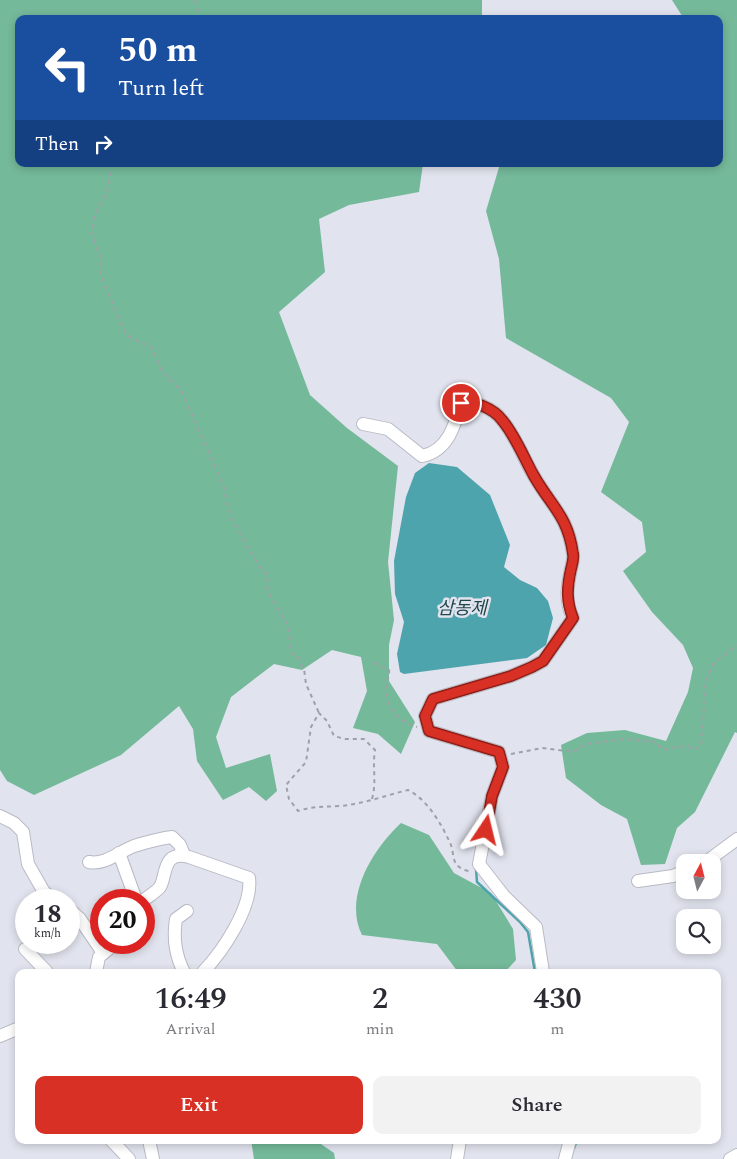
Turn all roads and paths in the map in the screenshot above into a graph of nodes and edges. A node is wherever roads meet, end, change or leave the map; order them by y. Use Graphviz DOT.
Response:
graph roads {
  1 [pos="194,0"];
  2 [pos="200,15"];
  3 [pos="111,167"];
  4 [pos="363,424"];
  5 [pos="737,645"];
  6 [pos="374,663"];
  7 [pos="319,713"];
  8 [pos="429,731"];
  9 [pos="502,755"];
  10 [pos="372,799"];
  11 [pos="0,816"];
  12 [pos="737,840"];
  13 [pos="119,853"];
  14 [pos="717,854"];
  15 [pos="184,856"];
  16 [pos="89,862"];
  17 [pos="485,871"];
  18 [pos="676,875"];
  19 [pos="638,881"];
  20 [pos="42,889"];
  21 [pos="132,889"];
  22 [pos="155,891"];
  23 [pos="187,912"];
  24 [pos="80,919"];
  25 [pos="90,933"];
  26 [pos="31,954"];
  27 [pos="102,954"];
  28 [pos="44,969"];
  29 [pos="96,969"];
  30 [pos="183,969"];
  31 [pos="205,969"];
  32 [pos="543,969"];
  33 [pos="115,1144"];
  34 [pos="150,1144"];
  35 [pos="459,1144"];
  36 [pos="569,1144"];
  37 [pos="737,1155"];
  38 [pos="129,1159"];
  39 [pos="153,1159"];
  40 [pos="457,1159"];
  41 [pos="565,1159"];
  42 [pos="730,1159"];
  1 -- 2 [label="path"];
  3 -- 7 [label="path"];
  4 -- 8 [label="street"];
  5 -- 9 [label="path"];
  6 -- 8 [label="path"];
  7 -- 10 [label="path"];
  7 -- 10 [label="path"];
  8 -- 9 [label="street"];
  9 -- 17 [label="street"];
  10 -- 17 [label="path"];
  11 -- 20 [label="street"];
  12 -- 14 [label="street"];
  13 -- 15 [label="street"];
  13 -- 16 [label="street"];
  13 -- 21 [label="street"];
  15 -- 22 [label="street"];
  15 -- 31 [label="street"];
  17 -- 32 [label="street"];
  18 -- 19 [label="street"];
  23 -- 30 [label="street"];
  24 -- 25 [label="street"];
  26 -- 28 [label="street"];
  27 -- 29 [label="street"];
  33 -- 38 [label="street"];
  34 -- 39 [label="street"];
  35 -- 40 [label="street"];
  36 -- 41 [label="street"];
  37 -- 42 [label="street"];
}
